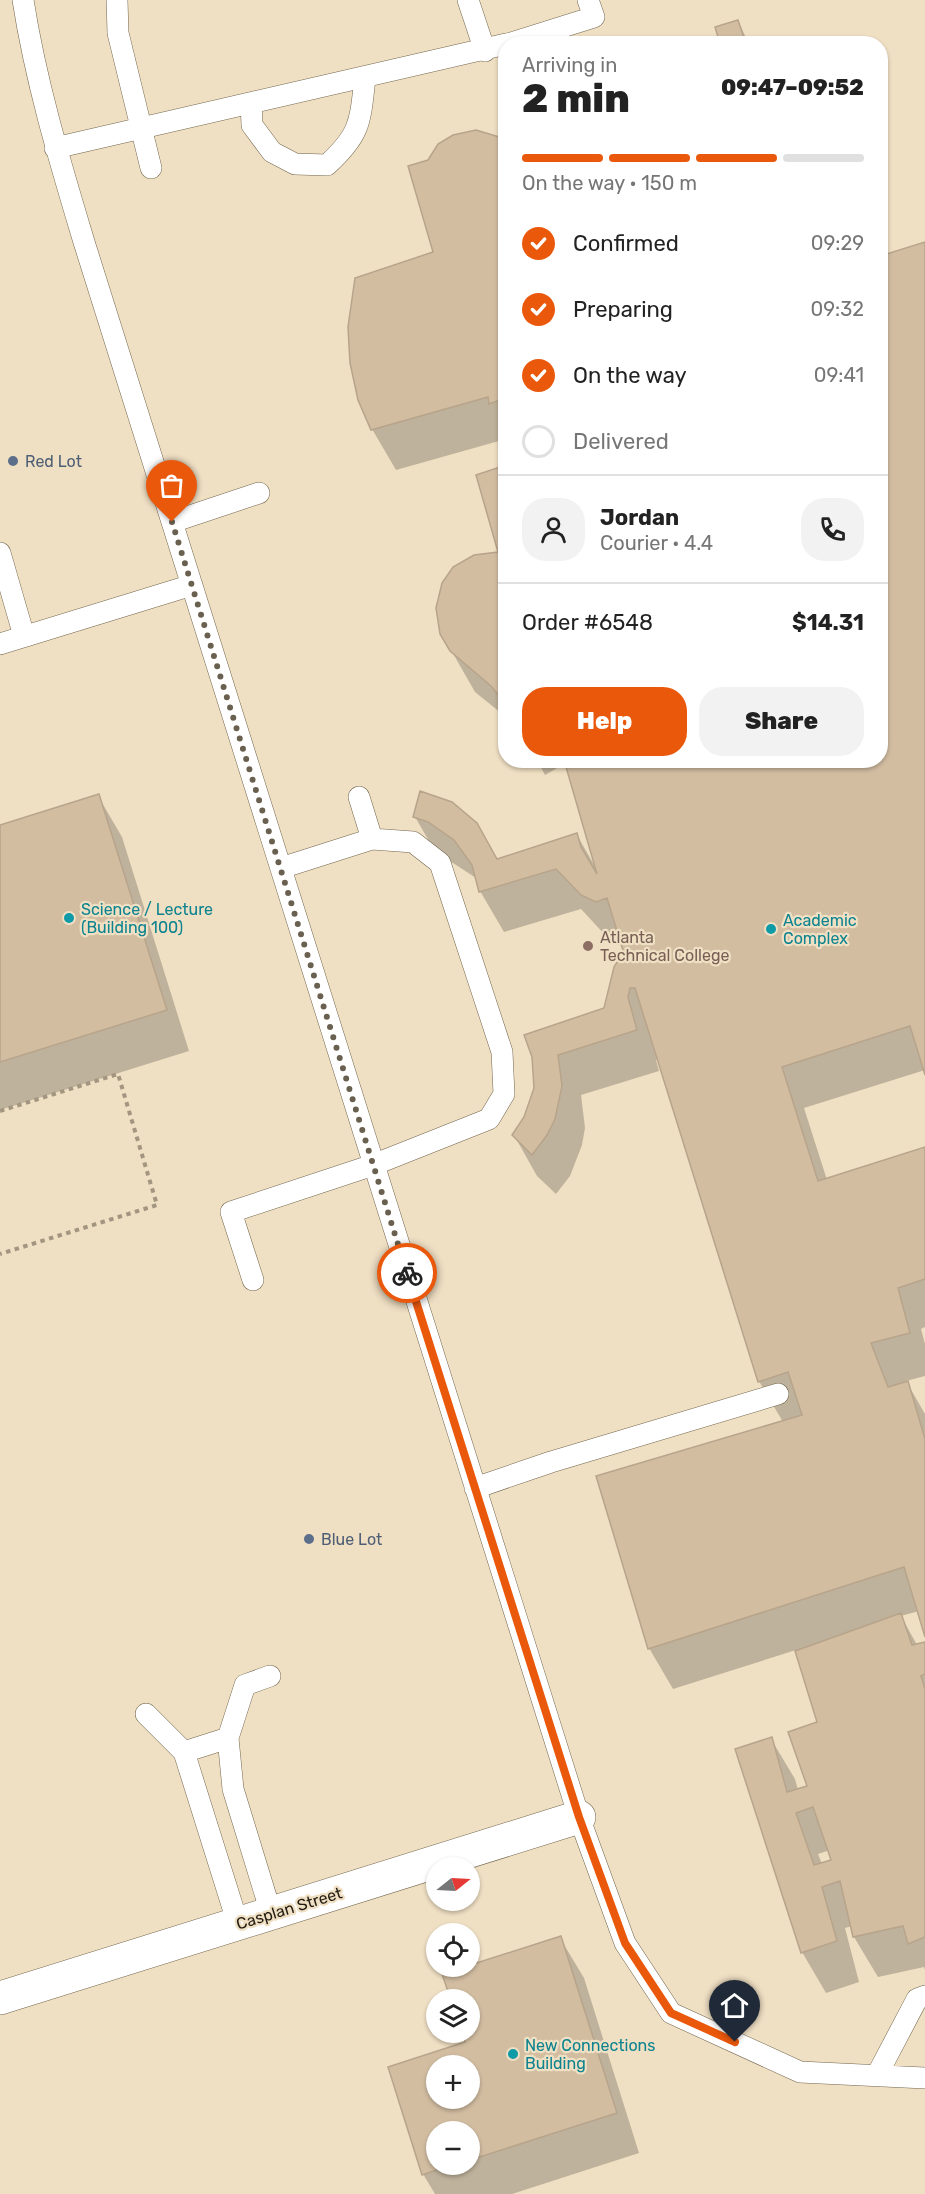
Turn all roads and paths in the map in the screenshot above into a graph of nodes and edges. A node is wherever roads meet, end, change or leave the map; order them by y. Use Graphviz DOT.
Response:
graph roads {
  1 [pos="23,0"];
  2 [pos="117,0"];
  3 [pos="468,0"];
  4 [pos="588,0"];
  5 [pos="532,36"];
  6 [pos="498,47"];
  7 [pos="485,51"];
  8 [pos="365,78"];
  9 [pos="251,103"];
  10 [pos="140,129"];
  11 [pos="55,148"];
  12 [pos="151,168"];
  13 [pos="259,493"];
  14 [pos="172,522"];
  15 [pos="0,553"];
  16 [pos="192,585"];
  17 [pos="24,636"];
  18 [pos="0,644"];
  19 [pos="358,798"];
  20 [pos="372,839"];
  21 [pos="280,868"];
  22 [pos="0,1111"];
  23 [pos="373,1165"];
  24 [pos="0,1254"];
  25 [pos="254,1280"];
  26 [pos="778,1395"];
  27 [pos="475,1488"];
  28 [pos="270,1676"];
  29 [pos="146,1714"];
  30 [pos="228,1738"];
  31 [pos="184,1752"];
  32 [pos="579,1817"];
  33 [pos="271,1913"];
  34 [pos="238,1924"];
  35 [pos="925,1996"];
  36 [pos="0,1998"];
  37 [pos="877,2075"];
  38 [pos="925,2078"];
  1 -- 11 [label="lane"];
  2 -- 10 [label="lane"];
  3 -- 7 [label="lane"];
  4 -- 5 [label="lane"];
  6 -- 7 [label="lane"];
  7 -- 8 [label="lane"];
  8 -- 9 [label="lane"];
  8 -- 9 [label="lane"];
  9 -- 10 [label="lane"];
  10 -- 11 [label="lane"];
  10 -- 12 [label="lane"];
  11 -- 14 [label="lane"];
  13 -- 14 [label="lane"];
  14 -- 16 [label="lane"];
  15 -- 17 [label="lane"];
  16 -- 17 [label="lane"];
  16 -- 21 [label="lane"];
  17 -- 18 [label="lane"];
  19 -- 20 [label="lane"];
  20 -- 21 [label="lane"];
  20 -- 23 [label="lane"];
  21 -- 23 [label="lane"];
  22 -- 24 [label="path"];
  23 -- 25 [label="lane"];
  23 -- 27 [label="lane"];
  26 -- 27 [label="lane"];
  27 -- 32 [label="lane"];
  28 -- 30 [label="lane"];
  29 -- 31 [label="lane"];
  30 -- 31 [label="lane"];
  30 -- 33 [label="lane"];
  31 -- 34 [label="lane"];
  32 -- 33 [label="street, Casplan Street"];
  32 -- 37 [label="lane"];
  33 -- 34 [label="street, Casplan Street"];
  34 -- 36 [label="street, Casplan Street"];
  35 -- 37 [label="lane"];
  37 -- 38 [label="lane"];
}
